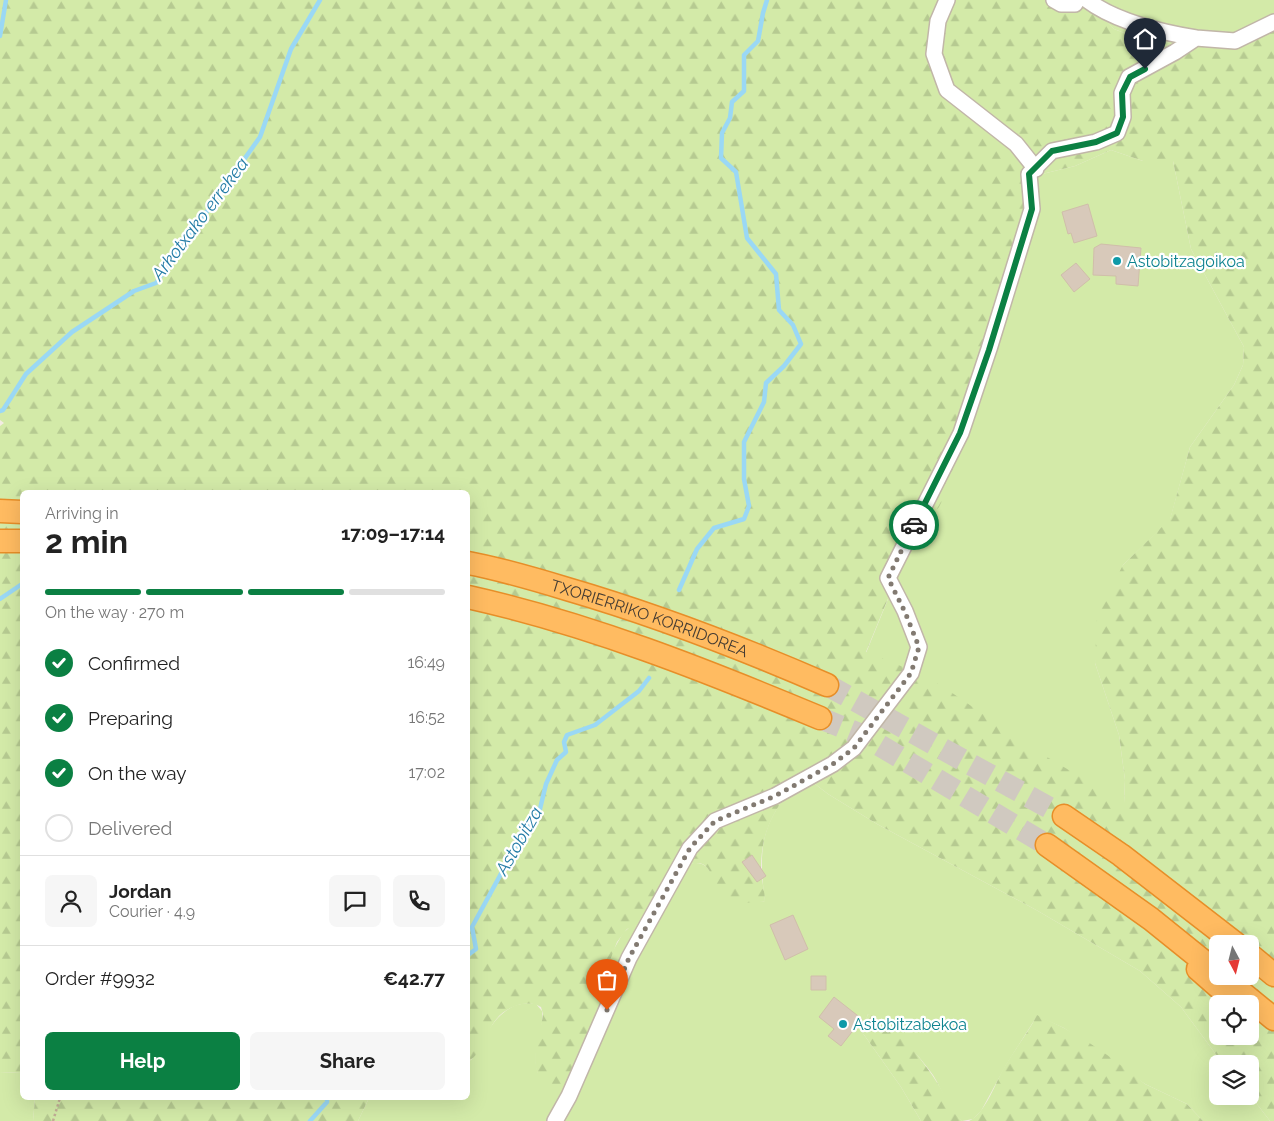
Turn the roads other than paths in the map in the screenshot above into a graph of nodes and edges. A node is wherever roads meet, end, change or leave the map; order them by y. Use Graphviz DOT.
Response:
graph roads {
  1 [pos="947,0"];
  2 [pos="1054,0"];
  3 [pos="1077,0"];
  4 [pos="1087,0"];
  5 [pos="1274,22"];
  6 [pos="1196,38"];
  7 [pos="1036,168"];
  8 [pos="0,511"];
  9 [pos="20,512"];
  10 [pos="0,541"];
  11 [pos="20,542"];
  12 [pos="470,564"];
  13 [pos="470,598"];
  14 [pos="827,685"];
  15 [pos="820,718"];
  16 [pos="1064,816"];
  17 [pos="1046,845"];
  18 [pos="1151,919"];
  19 [pos="1224,935"];
  20 [pos="1259,962"];
  21 [pos="1209,966"];
  22 [pos="1274,975"];
  23 [pos="1233,985"];
  24 [pos="1228,995"];
  25 [pos="1274,1018"];
  26 [pos="1259,1022"];
  27 [pos="1274,1036"];
  28 [pos="555,1121"];
  1 -- 7 [label="street"];
  2 -- 3 [label="street"];
  4 -- 6 [label="street"];
  5 -- 6 [label="street"];
  6 -- 7 [label="street"];
  7 -- 28 [label="street"];
  8 -- 9 [label="highway"];
  10 -- 11 [label="highway"];
  12 -- 14 [label="highway, TXORIERRIKO KORRIDOREA"];
  13 -- 15 [label="highway, TXORIERRIKO KORRIDOREA"];
  16 -- 19 [label="highway"];
  17 -- 18 [label="highway"];
  18 -- 21 [label="highway"];
  18 -- 24 [label="highway"];
  20 -- 22 [label="highway"];
  23 -- 25 [label="highway"];
  26 -- 27 [label="highway"];
}
